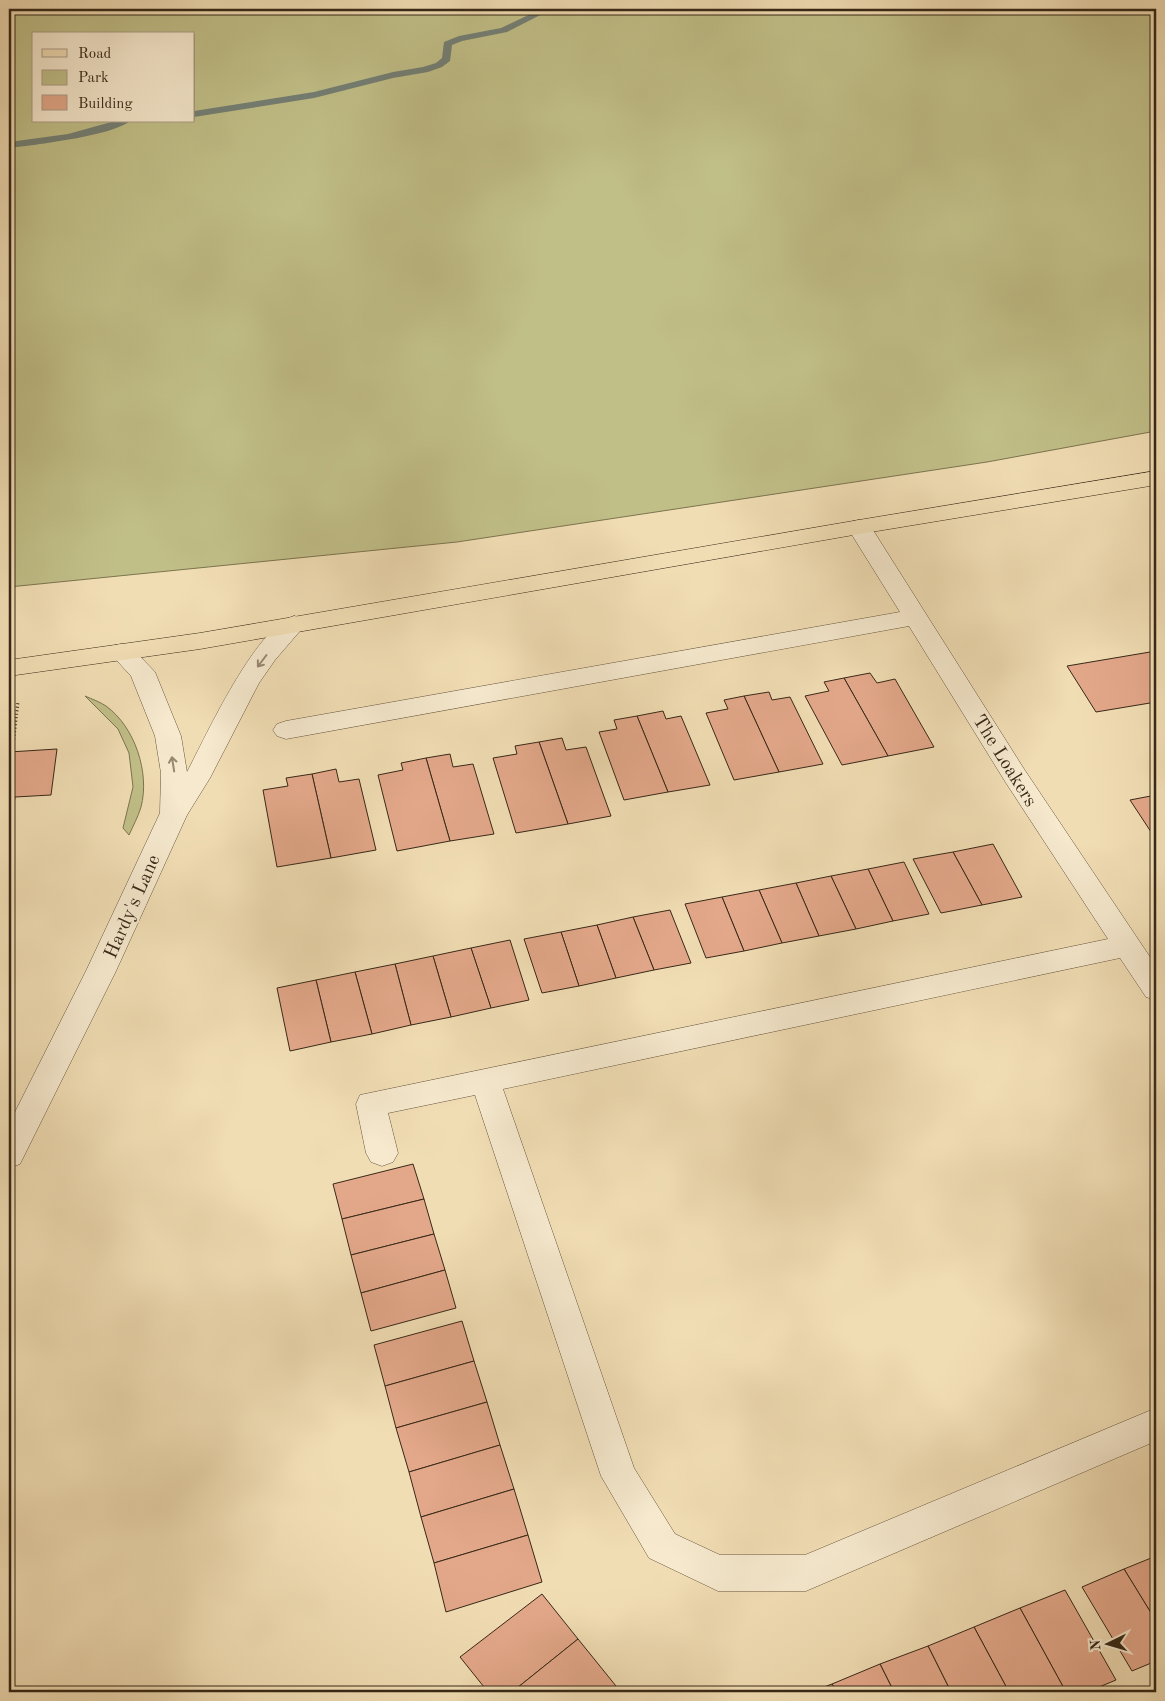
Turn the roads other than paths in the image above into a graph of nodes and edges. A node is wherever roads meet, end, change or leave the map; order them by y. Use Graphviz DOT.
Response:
graph roads {
  1 [pos="1156,478"];
  2 [pos="859,527"];
  3 [pos="916,617"];
  4 [pos="294,624"];
  5 [pos="121,652"];
  6 [pos="16,667"];
  7 [pos="286,730"];
  8 [pos="174,813"];
  9 [pos="1128,946"];
  10 [pos="1156,989"];
  11 [pos="485,1080"];
  12 [pos="382,1152"];
  13 [pos="9,1155"];
  14 [pos="1156,1424"];
  1 -- 2 [label="main road"];
  2 -- 3 [label="street, The Loakers"];
  2 -- 4 [label="main road"];
  3 -- 7 [label="street"];
  3 -- 9 [label="street, The Loakers"];
  4 -- 5 [label="main road"];
  4 -- 8 [label="street, one-way"];
  5 -- 6 [label="main road"];
  8 -- 5 [label="street, Hardy's Lane, one-way"];
  8 -- 13 [label="street, Hardy's Lane"];
  9 -- 10 [label="street, The Loakers"];
  9 -- 11 [label="street"];
  11 -- 12 [label="street"];
  11 -- 14 [label="street"];
}
